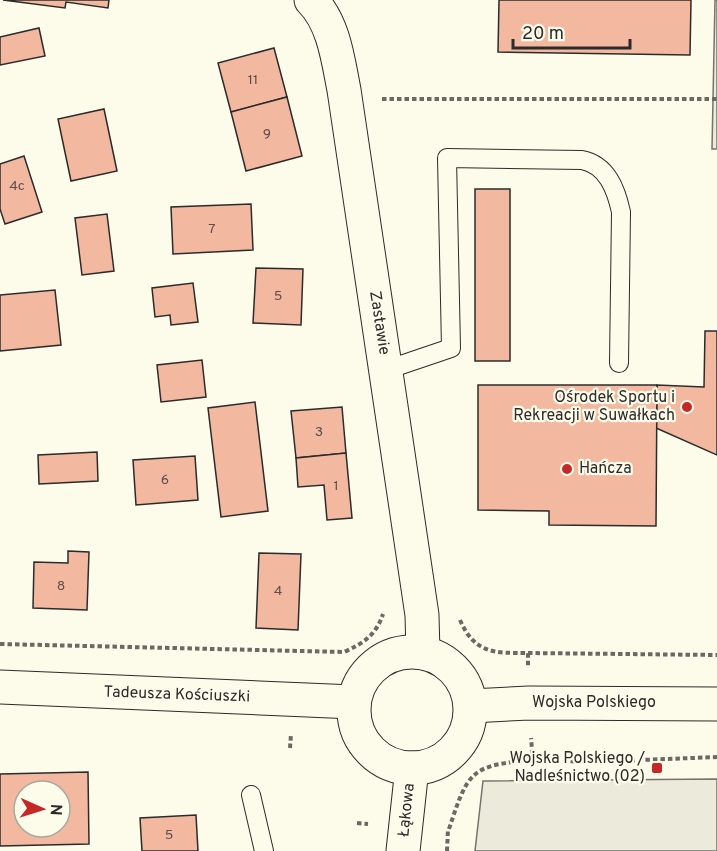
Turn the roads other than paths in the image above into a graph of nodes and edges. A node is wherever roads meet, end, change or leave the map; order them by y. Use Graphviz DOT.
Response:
graph roads {
  1 [pos="310,0"];
  2 [pos="619,363"];
  3 [pos="386,370"];
  4 [pos="423,653"];
  5 [pos="0,687"];
  6 [pos="38,690"];
  7 [pos="0,693"];
  8 [pos="354,702"];
  9 [pos="717,704"];
  10 [pos="471,706"];
  11 [pos="412,768"];
  12 [pos="251,795"];
  13 [pos="264,851"];
  14 [pos="403,851"];
  1 -- 3 [label="street, Zastawie"];
  2 -- 3 [label="lane"];
  3 -- 4 [label="street, Zastawie"];
  4 -- 8 [label="street"];
  4 -- 10 [label="street"];
  5 -- 6 [label="street, Tadeusza Kościuszki"];
  6 -- 7 [label="street"];
  6 -- 8 [label="street, Tadeusza Kościuszki"];
  8 -- 11 [label="street"];
  9 -- 10 [label="street, Wojska Polskiego"];
  10 -- 11 [label="street"];
  11 -- 14 [label="street, Łąkowa"];
  12 -- 13 [label="lane"];
}
